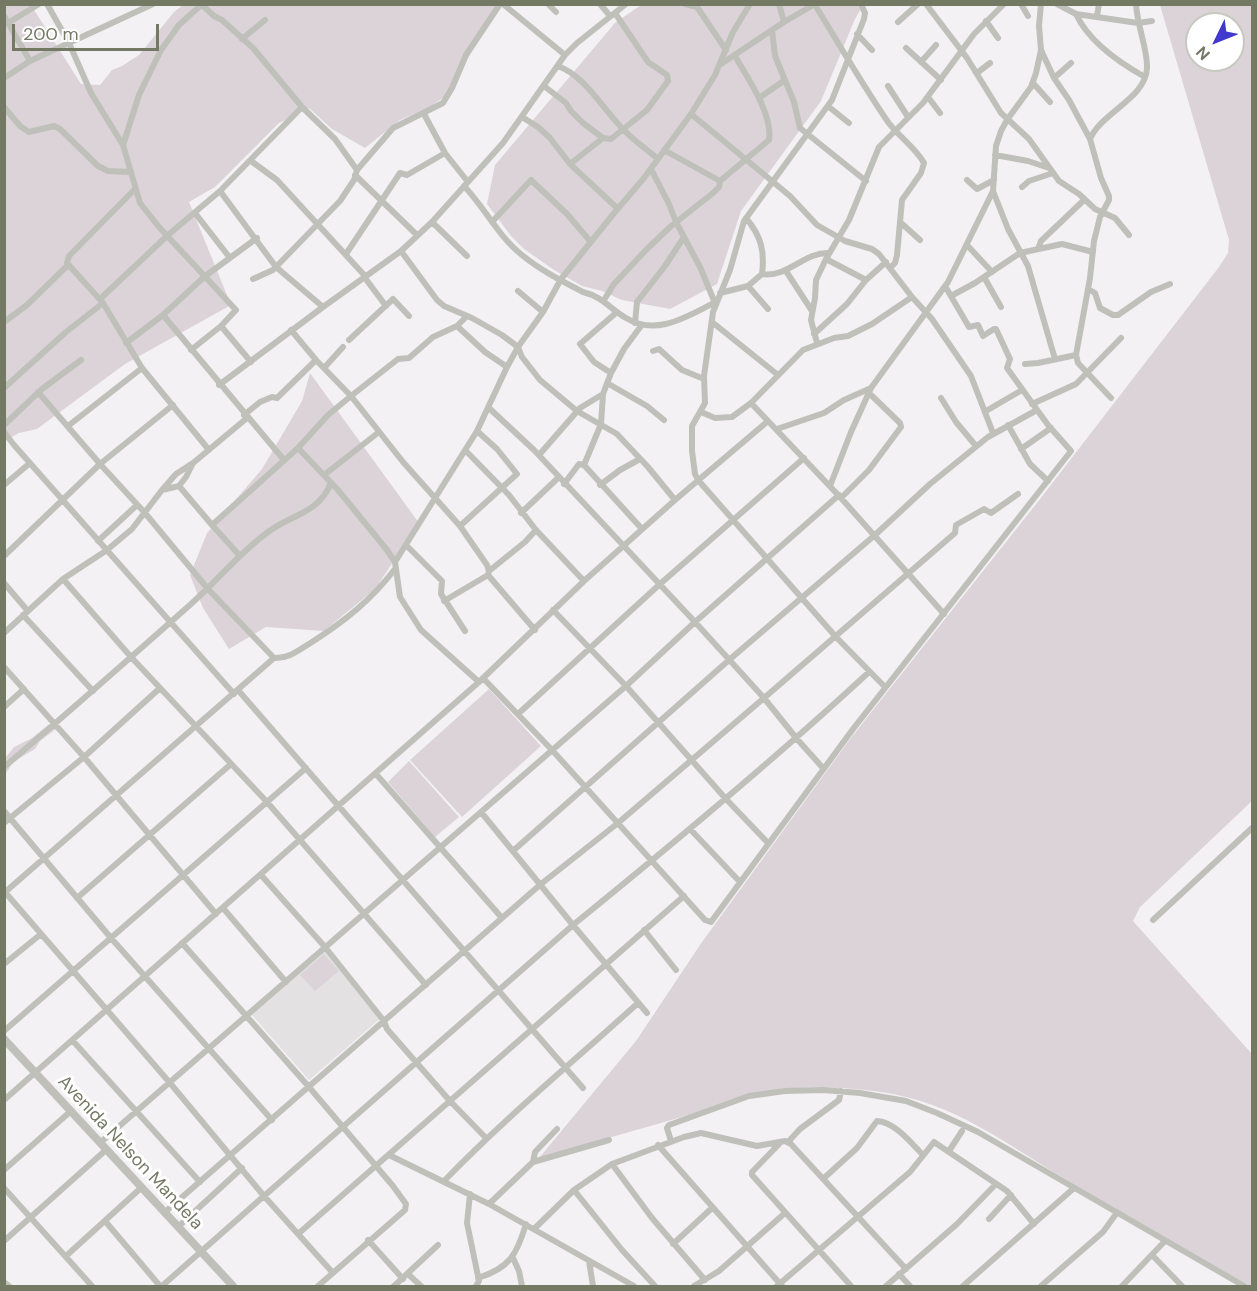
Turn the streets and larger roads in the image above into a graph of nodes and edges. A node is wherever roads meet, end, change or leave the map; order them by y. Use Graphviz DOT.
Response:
graph roads {
  1 [pos="39,4"];
  2 [pos="47,4"];
  3 [pos="153,4"];
  4 [pos="501,4"];
  5 [pos="548,4"];
  6 [pos="600,4"];
  7 [pos="626,4"];
  8 [pos="685,4"];
  9 [pos="750,4"];
  10 [pos="779,4"];
  11 [pos="871,4"];
  12 [pos="918,4"];
  13 [pos="926,4"];
  14 [pos="1004,4"];
  15 [pos="1021,4"];
  16 [pos="1041,4"];
  17 [pos="1057,4"];
  18 [pos="1099,4"];
  19 [pos="1136,4"];
  20 [pos="201,5"];
  21 [pos="815,5"];
  22 [pos="141,7"];
  23 [pos="863,7"];
  24 [pos="556,12"];
  25 [pos="613,14"];
  26 [pos="1076,14"];
  27 [pos="1028,16"];
  28 [pos="1097,16"];
  29 [pos="6,20"];
  30 [pos="265,20"];
  31 [pos="986,21"];
  32 [pos="1152,21"];
  33 [pos="784,22"];
  34 [pos="898,22"];
  35 [pos="1138,23"];
  36 [pos="772,30"];
  37 [pos="858,34"];
  38 [pos="998,38"];
  39 [pos="242,39"];
  40 [pos="69,43"];
  41 [pos="936,45"];
  42 [pos="906,48"];
  43 [pos="726,50"];
  44 [pos="872,50"];
  45 [pos="1041,50"];
  46 [pos="962,52"];
  47 [pos="565,56"];
  48 [pos="735,56"];
  49 [pos="847,59"];
  50 [pos="30,62"];
  51 [pos="921,62"];
  52 [pos="990,63"];
  53 [pos="1071,63"];
  54 [pos="721,64"];
  55 [pos="558,66"];
  56 [pos="977,73"];
  57 [pos="1145,76"];
  58 [pos="4,78"];
  59 [pos="1053,78"];
  60 [pos="786,80"];
  61 [pos="941,80"];
  62 [pos="1033,83"];
  63 [pos="544,86"];
  64 [pos="888,87"];
  65 [pos="928,97"];
  66 [pos="759,98"];
  67 [pos="1050,102"];
  68 [pos="4,107"];
  69 [pos="302,107"];
  70 [pos="828,107"];
  71 [pos="939,113"];
  72 [pos="424,114"];
  73 [pos="691,114"];
  74 [pos="522,117"];
  75 [pos="908,117"];
  76 [pos="1006,120"];
  77 [pos="849,123"];
  78 [pos="623,129"];
  79 [pos="895,132"];
  80 [pos="806,134"];
  81 [pos="603,138"];
  82 [pos="1090,139"];
  83 [pos="123,145"];
  84 [pos="664,150"];
  85 [pos="445,153"];
  86 [pos="995,155"];
  87 [pos="658,159"];
  88 [pos="746,160"];
  89 [pos="251,161"];
  90 [pos="570,164"];
  91 [pos="651,169"];
  92 [pos="1052,171"];
  93 [pos="130,172"];
  94 [pos="356,173"];
  95 [pos="967,180"];
  96 [pos="994,180"];
  97 [pos="720,181"];
  98 [pos="866,181"];
  99 [pos="773,183"];
  100 [pos="466,184"];
  101 [pos="1022,187"];
  102 [pos="135,189"];
  103 [pos="220,191"];
  104 [pos="993,191"];
  105 [pos="1084,200"];
  106 [pos="381,202"];
  107 [pos="617,208"];
  108 [pos="1102,212"];
  109 [pos="195,213"];
  110 [pos="746,218"];
  111 [pos="432,222"];
  112 [pos="492,222"];
  113 [pos="676,222"];
  114 [pos="900,222"];
  115 [pos="317,223"];
  116 [pos="1129,235"];
  117 [pos="168,236"];
  118 [pos="417,236"];
  119 [pos="684,237"];
  120 [pos="839,237"];
  121 [pos="256,238"];
  122 [pos="920,240"];
  123 [pos="590,241"];
  124 [pos="967,244"];
  125 [pos="1038,249"];
  126 [pos="401,251"];
  127 [pos="1093,252"];
  128 [pos="1020,253"];
  129 [pos="346,254"];
  130 [pos="467,256"];
  131 [pos="827,256"];
  132 [pos="230,258"];
  133 [pos="886,262"];
  134 [pos="68,265"];
  135 [pos="276,267"];
  136 [pos="890,268"];
  137 [pos="786,271"];
  138 [pos="992,272"];
  139 [pos="762,273"];
  140 [pos="204,277"];
  141 [pos="366,277"];
  142 [pos="984,277"];
  143 [pos="253,279"];
  144 [pos="561,279"];
  145 [pos="866,280"];
  146 [pos="1170,284"];
  147 [pos="747,286"];
  148 [pos="945,286"];
  149 [pos="1088,289"];
  150 [pos="518,291"];
  151 [pos="720,293"];
  152 [pos="951,296"];
  153 [pos="912,297"];
  154 [pos="604,300"];
  155 [pos="101,301"];
  156 [pos="716,302"];
  157 [pos="386,306"];
  158 [pos="1001,307"];
  159 [pos="323,308"];
  160 [pos="768,309"];
  161 [pos="812,311"];
  162 [pos="543,312"];
  163 [pos="617,312"];
  164 [pos="926,312"];
  165 [pos="163,315"];
  166 [pos="410,316"];
  167 [pos="467,316"];
  168 [pos="4,322"];
  169 [pos="712,322"];
  170 [pos="638,324"];
  171 [pos="221,326"];
  172 [pos="457,326"];
  173 [pos="291,330"];
  174 [pos="814,334"];
  175 [pos="1121,338"];
  176 [pos="349,340"];
  177 [pos="126,343"];
  178 [pos="817,344"];
  179 [pos="343,346"];
  180 [pos="518,347"];
  181 [pos="191,350"];
  182 [pos="653,351"];
  183 [pos="1076,355"];
  184 [pos="1055,359"];
  185 [pos="81,360"];
  186 [pos="315,360"];
  187 [pos="251,362"];
  188 [pos="1025,364"];
  189 [pos="142,368"];
  190 [pos="324,368"];
  191 [pos="507,368"];
  192 [pos="611,373"];
  193 [pos="1088,373"];
  194 [pos="778,375"];
  195 [pos="704,379"];
  196 [pos="607,383"];
  197 [pos="219,385"];
  198 [pos="4,388"];
  199 [pos="1022,390"];
  200 [pos="870,391"];
  201 [pos="38,392"];
  202 [pos="603,394"];
  203 [pos="351,396"];
  204 [pos="941,398"];
  205 [pos="1111,398"];
  206 [pos="751,403"];
  207 [pos="173,405"];
  208 [pos="1035,407"];
  209 [pos="489,408"];
  210 [pos="577,411"];
  211 [pos="986,411"];
  212 [pos="701,412"];
  213 [pos="245,416"];
  214 [pos="664,420"];
  215 [pos="768,421"];
  216 [pos="601,424"];
  217 [pos="4,425"];
  218 [pos="1008,425"];
  219 [pos="68,426"];
  220 [pos="1051,428"];
  221 [pos="777,429"];
  222 [pos="477,431"];
  223 [pos="4,432"];
  224 [pos="380,432"];
  225 [pos="993,433"];
  226 [pos="976,446"];
  227 [pos="298,448"];
  228 [pos="1021,449"];
  229 [pos="209,450"];
  230 [pos="466,451"];
  231 [pos="539,455"];
  232 [pos="804,458"];
  233 [pos="640,459"];
  234 [pos="284,460"];
  235 [pos="30,463"];
  236 [pos="193,463"];
  237 [pos="100,464"];
  238 [pos="584,465"];
  239 [pos="324,476"];
  240 [pos="558,478"];
  241 [pos="698,480"];
  242 [pos="1048,481"];
  243 [pos="332,483"];
  244 [pos="564,484"];
  245 [pos="4,485"];
  246 [pos="600,485"];
  247 [pos="179,486"];
  248 [pos="830,486"];
  249 [pos="502,488"];
  250 [pos="162,490"];
  251 [pos="338,490"];
  252 [pos="327,493"];
  253 [pos="1018,494"];
  254 [pos="840,496"];
  255 [pos="435,498"];
  256 [pos="63,500"];
  257 [pos="675,500"];
  258 [pos="137,505"];
  259 [pos="145,513"];
  260 [pos="521,513"];
  261 [pos="733,520"];
  262 [pos="212,525"];
  263 [pos="459,526"];
  264 [pos="642,529"];
  265 [pos="536,531"];
  266 [pos="875,536"];
  267 [pos="98,541"];
  268 [pos="406,545"];
  269 [pos="624,546"];
  270 [pos="107,550"];
  271 [pos="4,556"];
  272 [pos="240,556"];
  273 [pos="767,559"];
  274 [pos="395,566"];
  275 [pos="489,573"];
  276 [pos="908,574"];
  277 [pos="63,579"];
  278 [pos="584,581"];
  279 [pos="4,583"];
  280 [pos="660,584"];
  281 [pos="208,589"];
  282 [pos="802,598"];
  283 [pos="444,601"];
  284 [pos="553,610"];
  285 [pos="25,613"];
  286 [pos="944,614"];
  287 [pos="171,622"];
  288 [pos="695,622"];
  289 [pos="535,630"];
  290 [pos="465,631"];
  291 [pos="4,633"];
  292 [pos="836,637"];
  293 [pos="589,649"];
  294 [pos="131,657"];
  295 [pos="274,658"];
  296 [pos="729,660"];
  297 [pos="4,667"];
  298 [pos="869,672"];
  299 [pos="481,680"];
  300 [pos="626,686"];
  301 [pos="885,687"];
  302 [pos="160,688"];
  303 [pos="24,689"];
  304 [pos="93,691"];
  305 [pos="236,692"];
  306 [pos="764,698"];
  307 [pos="4,707"];
  308 [pos="518,714"];
  309 [pos="658,723"];
  310 [pos="54,724"];
  311 [pos="196,727"];
  312 [pos="796,739"];
  313 [pos="552,750"];
  314 [pos="84,757"];
  315 [pos="691,759"];
  316 [pos="231,764"];
  317 [pos="4,767"];
  318 [pos="306,768"];
  319 [pos="823,768"];
  320 [pos="376,774"];
  321 [pos="586,788"];
  322 [pos="117,796"];
  323 [pos="726,799"];
  324 [pos="267,802"];
  325 [pos="339,806"];
  326 [pos="4,811"];
  327 [pos="481,812"];
  328 [pos="11,818"];
  329 [pos="4,823"];
  330 [pos="618,823"];
  331 [pos="1252,828"];
  332 [pos="691,830"];
  333 [pos="149,836"];
  334 [pos="300,840"];
  335 [pos="768,843"];
  336 [pos="440,847"];
  337 [pos="514,850"];
  338 [pos="45,858"];
  339 [pos="652,861"];
  340 [pos="184,875"];
  341 [pos="261,875"];
  342 [pos="403,879"];
  343 [pos="740,882"];
  344 [pos="541,884"];
  345 [pos="5,892"];
  346 [pos="684,896"];
  347 [pos="77,898"];
  348 [pos="223,908"];
  349 [pos="216,914"];
  350 [pos="364,914"];
  351 [pos="502,918"];
  352 [pos="1152,920"];
  353 [pos="573,925"];
  354 [pos="644,930"];
  355 [pos="41,934"];
  356 [pos="111,938"];
  357 [pos="182,943"];
  358 [pos="325,947"];
  359 [pos="464,951"];
  360 [pos="605,963"];
  361 [pos="4,964"];
  362 [pos="676,970"];
  363 [pos="73,971"];
  364 [pos="145,975"];
  365 [pos="286,982"];
  366 [pos="426,985"];
  367 [pos="498,990"];
  368 [pos="638,1003"];
  369 [pos="105,1010"];
  370 [pos="646,1013"];
  371 [pos="246,1014"];
  372 [pos="384,1021"];
  373 [pos="532,1029"];
  374 [pos="4,1030"];
  375 [pos="4,1039"];
  376 [pos="73,1041"];
  377 [pos="208,1049"];
  378 [pos="415,1062"];
  379 [pos="566,1069"];
  380 [pos="36,1074"];
  381 [pos="170,1083"];
  382 [pos="309,1087"];
  383 [pos="584,1088"];
  384 [pos="841,1091"];
  385 [pos="4,1100"];
  386 [pos="450,1101"];
  387 [pos="71,1111"];
  388 [pos="136,1111"];
  389 [pos="272,1120"];
  390 [pos="342,1126"];
  391 [pos="557,1130"];
  392 [pos="962,1131"];
  393 [pos="486,1138"];
  394 [pos="609,1140"];
  395 [pos="671,1141"];
  396 [pos="101,1142"];
  397 [pos="784,1142"];
  398 [pos="658,1145"];
  399 [pos="107,1149"];
  400 [pos="949,1151"];
  401 [pos="389,1155"];
  402 [pos="923,1155"];
  403 [pos="231,1156"];
  404 [pos="532,1162"];
  405 [pos="612,1164"];
  406 [pos="376,1166"];
  407 [pos="242,1168"];
  408 [pos="4,1170"];
  409 [pos="823,1179"];
  410 [pos="444,1181"];
  411 [pos="200,1182"];
  412 [pos="996,1184"];
  413 [pos="142,1187"];
  414 [pos="4,1188"];
  415 [pos="1074,1188"];
  416 [pos="574,1190"];
  417 [pos="470,1194"];
  418 [pos="1011,1195"];
  419 [pos="264,1196"];
  420 [pos="489,1204"];
  421 [pos="712,1208"];
  422 [pos="165,1212"];
  423 [pos="785,1213"];
  424 [pos="1116,1214"];
  425 [pos="31,1217"];
  426 [pos="859,1217"];
  427 [pos="989,1219"];
  428 [pos="105,1221"];
  429 [pos="526,1224"];
  430 [pos="1034,1224"];
  431 [pos="179,1226"];
  432 [pos="534,1229"];
  433 [pos="298,1234"];
  434 [pos="369,1240"];
  435 [pos="4,1241"];
  436 [pos="1164,1242"];
  437 [pos="674,1244"];
  438 [pos="438,1245"];
  439 [pos="746,1246"];
  440 [pos="820,1251"];
  441 [pos="202,1252"];
  442 [pos="66,1256"];
  443 [pos="1153,1256"];
  444 [pos="513,1258"];
  445 [pos="589,1261"];
  446 [pos="906,1269"];
  447 [pos="333,1273"];
  448 [pos="899,1274"];
  449 [pos="406,1276"];
  450 [pos="478,1278"];
  451 [pos="705,1280"];
  452 [pos="4,1282"];
  453 [pos="780,1286"];
  454 [pos="1044,1286"];
  455 [pos="9,1287"];
  456 [pos="92,1287"];
  457 [pos="161,1287"];
  458 [pos="233,1287"];
  459 [pos="318,1287"];
  460 [pos="394,1287"];
  461 [pos="421,1287"];
  462 [pos="476,1287"];
  463 [pos="522,1287"];
  464 [pos="593,1287"];
  465 [pos="634,1287"];
  466 [pos="655,1287"];
  467 [pos="694,1287"];
  468 [pos="851,1287"];
  469 [pos="886,1287"];
  470 [pos="910,1287"];
  471 [pos="963,1287"];
  472 [pos="1122,1287"];
  473 [pos="1182,1287"];
  474 [pos="1244,1287"];
  1 -- 29 [label="street"];
  2 -- 40 [label="street"];
  3 -- 22 [label="street"];
  4 -- 47 [label="street"];
  4 -- 72 [label="street"];
  5 -- 24 [label="street"];
  6 -- 25 [label="street"];
  7 -- 25 [label="street"];
  8 -- 43 [label="street"];
  9 -- 43 [label="street"];
  10 -- 33 [label="street"];
  11 -- 23 [label="street"];
  12 -- 34 [label="street"];
  13 -- 46 [label="street"];
  14 -- 31 [label="street"];
  15 -- 27 [label="street"];
  16 -- 45 [label="street"];
  17 -- 26 [label="street"];
  18 -- 28 [label="street"];
  19 -- 35 [label="street"];
  20 -- 39 [label="street"];
  20 -- 83 [label="street"];
  21 -- 33 [label="street"];
  21 -- 49 [label="street"];
  22 -- 40 [label="street"];
  23 -- 37 [label="street"];
  25 -- 47 [label="street"];
  25 -- 78 [label="street"];
  26 -- 28 [label="street"];
  26 -- 57 [label="street"];
  28 -- 35 [label="street"];
  29 -- 50 [label="street"];
  30 -- 39 [label="street"];
  31 -- 38 [label="street"];
  31 -- 46 [label="street"];
  32 -- 35 [label="street"];
  33 -- 36 [label="street"];
  35 -- 57 [label="street"];
  36 -- 48 [label="street"];
  36 -- 60 [label="street"];
  37 -- 44 [label="street"];
  37 -- 49 [label="street"];
  39 -- 69 [label="street"];
  40 -- 50 [label="street"];
  40 -- 83 [label="street"];
  41 -- 51 [label="street"];
  42 -- 51 [label="street"];
  43 -- 54 [label="street"];
  45 -- 59 [label="street"];
  45 -- 62 [label="street"];
  46 -- 56 [label="street"];
  46 -- 61 [label="street"];
  47 -- 55 [label="street"];
  48 -- 54 [label="street"];
  48 -- 66 [label="street"];
  49 -- 70 [label="street"];
  49 -- 79 [label="street"];
  50 -- 58 [label="street"];
  51 -- 61 [label="street"];
  52 -- 56 [label="street"];
  53 -- 59 [label="street"];
  54 -- 73 [label="street"];
  55 -- 63 [label="street"];
  55 -- 78 [label="street"];
  56 -- 76 [label="street"];
  57 -- 82 [label="street"];
  59 -- 82 [label="street"];
  60 -- 66 [label="street"];
  60 -- 80 [label="street"];
  61 -- 65 [label="street"];
  62 -- 67 [label="street"];
  62 -- 76 [label="street"];
  63 -- 74 [label="street"];
  63 -- 81 [label="street"];
  64 -- 75 [label="street"];
  65 -- 71 [label="street"];
  65 -- 75 [label="street"];
  66 -- 88 [label="street"];
  68 -- 93 [label="street"];
  69 -- 89 [label="street"];
  69 -- 94 [label="street"];
  70 -- 77 [label="street"];
  70 -- 80 [label="street"];
  72 -- 85 [label="street"];
  72 -- 94 [label="street"];
  73 -- 84 [label="street"];
  73 -- 88 [label="street"];
  74 -- 90 [label="street"];
  74 -- 100 [label="street"];
  75 -- 79 [label="street"];
  76 -- 86 [label="street"];
  76 -- 92 [label="street"];
  78 -- 81 [label="street"];
  78 -- 87 [label="street"];
  79 -- 98 [label="street"];
  79 -- 114 [label="street"];
  80 -- 98 [label="street"];
  80 -- 99 [label="street"];
  81 -- 90 [label="street"];
  82 -- 108 [label="street"];
  83 -- 93 [label="street"];
  84 -- 87 [label="street"];
  84 -- 97 [label="street"];
  85 -- 100 [label="street"];
  85 -- 106 [label="street"];
  86 -- 92 [label="street"];
  86 -- 96 [label="street"];
  87 -- 91 [label="street"];
  88 -- 97 [label="street"];
  88 -- 99 [label="street"];
  89 -- 103 [label="street"];
  89 -- 115 [label="street"];
  90 -- 107 [label="street"];
  91 -- 107 [label="street"];
  91 -- 113 [label="street"];
  92 -- 101 [label="street"];
  92 -- 105 [label="street"];
  93 -- 102 [label="street"];
  94 -- 106 [label="street"];
  94 -- 115 [label="street"];
  95 -- 96 [label="street"];
  96 -- 104 [label="street"];
  97 -- 113 [label="street"];
  98 -- 120 [label="street"];
  99 -- 110 [label="street"];
  99 -- 120 [label="street"];
  100 -- 111 [label="street"];
  100 -- 112 [label="street"];
  102 -- 117 [label="street"];
  102 -- 134 [label="street"];
  103 -- 109 [label="street"];
  103 -- 121 [label="street"];
  104 -- 124 [label="street"];
  104 -- 128 [label="street"];
  105 -- 108 [label="street"];
  105 -- 125 [label="street"];
  106 -- 118 [label="street"];
  106 -- 129 [label="street"];
  107 -- 123 [label="street"];
  108 -- 116 [label="street"];
  108 -- 127 [label="street"];
  109 -- 117 [label="street"];
  109 -- 132 [label="street"];
  110 -- 139 [label="street"];
  110 -- 151 [label="street"];
  111 -- 118 [label="street"];
  111 -- 130 [label="street"];
  112 -- 123 [label="street"];
  112 -- 144 [label="street"];
  113 -- 119 [label="street"];
  113 -- 154 [label="street"];
  114 -- 122 [label="street"];
  114 -- 136 [label="street"];
  115 -- 129 [label="street"];
  115 -- 135 [label="street"];
  117 -- 140 [label="street"];
  117 -- 155 [label="street"];
  118 -- 126 [label="street"];
  119 -- 156 [label="street"];
  119 -- 170 [label="street"];
  120 -- 131 [label="street"];
  120 -- 133 [label="street"];
  121 -- 132 [label="street"];
  121 -- 135 [label="street"];
  123 -- 144 [label="street"];
  124 -- 138 [label="street"];
  124 -- 148 [label="street"];
  125 -- 127 [label="street"];
  125 -- 128 [label="street"];
  126 -- 141 [label="street"];
  126 -- 167 [label="street"];
  127 -- 149 [label="street"];
  128 -- 138 [label="street"];
  128 -- 184 [label="street"];
  129 -- 141 [label="street"];
  131 -- 137 [label="street"];
  131 -- 145 [label="street"];
  131 -- 161 [label="street"];
  132 -- 140 [label="street"];
  133 -- 136 [label="street"];
  133 -- 145 [label="street"];
  134 -- 155 [label="street"];
  134 -- 168 [label="street"];
  135 -- 143 [label="street"];
  135 -- 159 [label="street"];
  136 -- 153 [label="street"];
  137 -- 139 [label="street"];
  137 -- 161 [label="street"];
  138 -- 142 [label="street"];
  139 -- 147 [label="street"];
  140 -- 165 [label="street"];
  140 -- 171 [label="street"];
  141 -- 157 [label="street"];
  141 -- 159 [label="street"];
  142 -- 152 [label="street"];
  142 -- 158 [label="street"];
  144 -- 154 [label="street"];
  144 -- 162 [label="street"];
  145 -- 174 [label="street"];
  146 -- 149 [label="street"];
  147 -- 151 [label="street"];
  147 -- 160 [label="street"];
  148 -- 152 [label="street"];
  148 -- 164 [label="street"];
  149 -- 183 [label="street"];
  150 -- 162 [label="street"];
  151 -- 156 [label="street"];
  152 -- 199 [label="street"];
  153 -- 164 [label="street"];
  153 -- 178 [label="street"];
  154 -- 163 [label="street"];
  155 -- 177 [label="street"];
  155 -- 198 [label="street"];
  156 -- 169 [label="street"];
  156 -- 170 [label="street"];
  157 -- 166 [label="street"];
  157 -- 176 [label="street"];
  159 -- 173 [label="street"];
  161 -- 174 [label="street"];
  162 -- 180 [label="street"];
  163 -- 170 [label="street"];
  163 -- 192 [label="street"];
  164 -- 200 [label="street"];
  164 -- 211 [label="street"];
  165 -- 177 [label="street"];
  165 -- 181 [label="street"];
  167 -- 172 [label="street"];
  167 -- 180 [label="street"];
  169 -- 194 [label="street"];
  169 -- 195 [label="street"];
  170 -- 192 [label="street"];
  171 -- 181 [label="street"];
  171 -- 187 [label="street"];
  172 -- 191 [label="street"];
  172 -- 203 [label="street"];
  173 -- 186 [label="street"];
  173 -- 187 [label="street"];
  174 -- 178 [label="street"];
  175 -- 193 [label="street"];
  177 -- 189 [label="street"];
  178 -- 194 [label="street"];
  179 -- 190 [label="street"];
  180 -- 191 [label="street"];
  180 -- 210 [label="street"];
  181 -- 197 [label="street"];
  182 -- 195 [label="street"];
  183 -- 184 [label="street"];
  183 -- 193 [label="street"];
  184 -- 188 [label="street"];
  185 -- 201 [label="street"];
  186 -- 190 [label="street"];
  186 -- 213 [label="street"];
  187 -- 197 [label="street"];
  189 -- 207 [label="street"];
  189 -- 219 [label="street"];
  190 -- 203 [label="street"];
  191 -- 209 [label="street"];
  192 -- 196 [label="street"];
  193 -- 205 [label="street"];
  193 -- 208 [label="street"];
  194 -- 206 [label="street"];
  195 -- 212 [label="street"];
  196 -- 202 [label="street"];
  196 -- 214 [label="street"];
  197 -- 213 [label="street"];
  199 -- 208 [label="street"];
  199 -- 211 [label="street"];
  200 -- 221 [label="street"];
  200 -- 248 [label="street"];
  200 -- 254 [label="street"];
  201 -- 217 [label="street"];
  201 -- 219 [label="street"];
  202 -- 210 [label="street"];
  202 -- 216 [label="street"];
  203 -- 224 [label="street"];
  203 -- 227 [label="street"];
  204 -- 226 [label="street"];
  206 -- 212 [label="street"];
  206 -- 215 [label="street"];
  207 -- 229 [label="street"];
  207 -- 237 [label="street"];
  208 -- 218 [label="street"];
  208 -- 220 [label="street"];
  209 -- 222 [label="street"];
  209 -- 231 [label="street"];
  210 -- 216 [label="street"];
  210 -- 231 [label="street"];
  211 -- 225 [label="street"];
  212 -- 241 [label="street"];
  213 -- 229 [label="street"];
  213 -- 234 [label="street"];
  215 -- 221 [label="street"];
  215 -- 241 [label="street"];
  216 -- 233 [label="street"];
  216 -- 238 [label="street"];
  218 -- 225 [label="street"];
  218 -- 228 [label="street"];
  219 -- 237 [label="street"];
  220 -- 228 [label="street"];
  220 -- 242 [label="street"];
  221 -- 232 [label="street"];
  222 -- 230 [label="street"];
  222 -- 249 [label="street"];
  223 -- 235 [label="street"];
  224 -- 239 [label="street"];
  224 -- 255 [label="street"];
  225 -- 226 [label="street"];
  226 -- 266 [label="street"];
  227 -- 234 [label="street"];
  227 -- 239 [label="street"];
  228 -- 242 [label="street"];
  229 -- 236 [label="street"];
  230 -- 249 [label="street"];
  230 -- 255 [label="street"];
  231 -- 240 [label="street"];
  232 -- 248 [label="street"];
  232 -- 261 [label="street"];
  233 -- 246 [label="street"];
  233 -- 257 [label="street"];
  234 -- 262 [label="street"];
  235 -- 245 [label="street"];
  235 -- 256 [label="street"];
  236 -- 247 [label="street"];
  236 -- 250 [label="street"];
  237 -- 256 [label="street"];
  237 -- 258 [label="street"];
  238 -- 244 [label="street"];
  238 -- 246 [label="street"];
  239 -- 243 [label="street"];
  240 -- 244 [label="street"];
  240 -- 260 [label="street"];
  241 -- 257 [label="street"];
  241 -- 261 [label="street"];
  242 -- 286 [label="street"];
  243 -- 251 [label="street"];
  243 -- 252 [label="street"];
  244 -- 269 [label="street"];
  246 -- 264 [label="street"];
  247 -- 250 [label="street"];
  247 -- 262 [label="street"];
  248 -- 254 [label="street"];
  249 -- 260 [label="street"];
  249 -- 263 [label="street"];
  250 -- 259 [label="street"];
  251 -- 252 [label="street"];
  251 -- 274 [label="street"];
  252 -- 272 [label="street"];
  253 -- 276 [label="street"];
  254 -- 266 [label="street"];
  254 -- 273 [label="street"];
  255 -- 263 [label="street"];
  255 -- 268 [label="street"];
  256 -- 267 [label="street"];
  256 -- 271 [label="street"];
  257 -- 264 [label="street"];
  258 -- 259 [label="street"];
  258 -- 267 [label="street"];
  259 -- 270 [label="street"];
  259 -- 281 [label="street"];
  260 -- 265 [label="street"];
  261 -- 273 [label="street"];
  261 -- 280 [label="street"];
  262 -- 272 [label="street"];
  263 -- 275 [label="street"];
  264 -- 269 [label="street"];
  265 -- 275 [label="street"];
  265 -- 278 [label="street"];
  266 -- 276 [label="street"];
  266 -- 282 [label="street"];
  267 -- 270 [label="street"];
  268 -- 274 [label="street"];
  268 -- 283 [label="street"];
  269 -- 278 [label="street"];
  269 -- 280 [label="street"];
  270 -- 277 [label="street"];
  270 -- 287 [label="street"];
  272 -- 281 [label="street"];
  273 -- 282 [label="street"];
  273 -- 288 [label="street"];
  274 -- 295 [label="street"];
  274 -- 299 [label="street"];
  275 -- 283 [label="street"];
  275 -- 289 [label="street"];
  276 -- 286 [label="street"];
  276 -- 292 [label="street"];
  277 -- 285 [label="street"];
  277 -- 294 [label="street"];
  278 -- 284 [label="street"];
  279 -- 285 [label="street"];
  280 -- 288 [label="street"];
  280 -- 293 [label="street"];
  281 -- 287 [label="street"];
  281 -- 295 [label="street"];
  282 -- 292 [label="street"];
  282 -- 296 [label="street"];
  283 -- 290 [label="street"];
  284 -- 289 [label="street"];
  284 -- 293 [label="street"];
  285 -- 291 [label="street"];
  285 -- 304 [label="street"];
  286 -- 301 [label="street"];
  287 -- 294 [label="street"];
  287 -- 305 [label="street"];
  288 -- 296 [label="street"];
  288 -- 300 [label="street"];
  289 -- 299 [label="street"];
  292 -- 298 [label="street"];
  292 -- 306 [label="street"];
  293 -- 300 [label="street"];
  293 -- 308 [label="street"];
  294 -- 302 [label="street"];
  294 -- 304 [label="street"];
  295 -- 305 [label="street"];
  296 -- 306 [label="street"];
  296 -- 309 [label="street"];
  297 -- 303 [label="street"];
  298 -- 301 [label="street"];
  298 -- 312 [label="street"];
  299 -- 308 [label="street"];
  299 -- 320 [label="street"];
  300 -- 309 [label="street"];
  300 -- 313 [label="street"];
  301 -- 319 [label="street"];
  302 -- 311 [label="street"];
  302 -- 314 [label="street"];
  303 -- 307 [label="street"];
  303 -- 310 [label="street"];
  304 -- 310 [label="street"];
  305 -- 311 [label="street"];
  305 -- 318 [label="street"];
  306 -- 312 [label="street"];
  306 -- 315 [label="street"];
  308 -- 313 [label="street"];
  309 -- 315 [label="street"];
  309 -- 321 [label="street"];
  310 -- 314 [label="street"];
  310 -- 317 [label="street"];
  311 -- 316 [label="street"];
  311 -- 322 [label="street"];
  312 -- 319 [label="street"];
  312 -- 323 [label="street"];
  313 -- 321 [label="street"];
  313 -- 327 [label="street"];
  314 -- 322 [label="street"];
  314 -- 328 [label="street"];
  315 -- 323 [label="street"];
  315 -- 330 [label="street"];
  316 -- 324 [label="street"];
  316 -- 333 [label="street"];
  318 -- 324 [label="street"];
  318 -- 325 [label="street"];
  319 -- 335 [label="street"];
  320 -- 325 [label="street"];
  320 -- 336 [label="street"];
  321 -- 330 [label="street"];
  321 -- 337 [label="street"];
  322 -- 333 [label="street"];
  322 -- 338 [label="street"];
  323 -- 332 [label="street"];
  323 -- 335 [label="street"];
  324 -- 334 [label="street"];
  324 -- 340 [label="street"];
  325 -- 334 [label="street"];
  325 -- 342 [label="street"];
  326 -- 328 [label="street"];
  327 -- 336 [label="street"];
  327 -- 337 [label="street"];
  328 -- 329 [label="street"];
  328 -- 338 [label="street"];
  330 -- 339 [label="street"];
  330 -- 344 [label="street"];
  331 -- 352 [label="street"];
  332 -- 339 [label="street"];
  332 -- 343 [label="street"];
  333 -- 340 [label="street"];
  333 -- 347 [label="street"];
  334 -- 341 [label="street"];
  334 -- 350 [label="street"];
  335 -- 343 [label="street"];
  336 -- 342 [label="street"];
  336 -- 351 [label="street"];
  337 -- 344 [label="street"];
  338 -- 345 [label="street"];
  338 -- 347 [label="street"];
  339 -- 346 [label="street"];
  339 -- 353 [label="street"];
  340 -- 349 [label="street"];
  340 -- 356 [label="street"];
  341 -- 348 [label="street"];
  341 -- 358 [label="street"];
  342 -- 350 [label="street"];
  342 -- 359 [label="street"];
  343 -- 346 [label="street"];
  344 -- 351 [label="street"];
  344 -- 353 [label="street"];
  345 -- 355 [label="street"];
  346 -- 354 [label="street"];
  347 -- 356 [label="street"];
  348 -- 349 [label="street"];
  348 -- 365 [label="street"];
  349 -- 357 [label="street"];
  350 -- 358 [label="street"];
  350 -- 366 [label="street"];
  351 -- 359 [label="street"];
  353 -- 360 [label="street"];
  353 -- 367 [label="street"];
  354 -- 360 [label="street"];
  354 -- 362 [label="street"];
  355 -- 361 [label="street"];
  355 -- 363 [label="street"];
  356 -- 363 [label="street"];
  356 -- 364 [label="street"];
  357 -- 364 [label="street"];
  357 -- 371 [label="street"];
  358 -- 365 [label="street"];
  358 -- 372 [label="street"];
  359 -- 366 [label="street"];
  359 -- 367 [label="street"];
  360 -- 368 [label="street"];
  360 -- 373 [label="street"];
  363 -- 369 [label="street"];
  363 -- 374 [label="street"];
  364 -- 369 [label="street"];
  364 -- 377 [label="street"];
  365 -- 371 [label="street"];
  366 -- 372 [label="street"];
  367 -- 373 [label="street"];
  367 -- 378 [label="street"];
  368 -- 370 [label="street"];
  368 -- 379 [label="street"];
  369 -- 376 [label="street"];
  369 -- 381 [label="street"];
  371 -- 377 [label="street"];
  371 -- 382 [label="street"];
  372 -- 378 [label="street"];
  372 -- 382 [label="street"];
  373 -- 379 [label="street"];
  373 -- 386 [label="street"];
  375 -- 380 [label="street, Avenida Nelson Mandela"];
  376 -- 380 [label="street"];
  376 -- 388 [label="street"];
  377 -- 381 [label="street"];
  377 -- 389 [label="street"];
  378 -- 386 [label="street"];
  378 -- 390 [label="street"];
  379 -- 383 [label="street"];
  379 -- 393 [label="street"];
  380 -- 385 [label="street"];
  380 -- 387 [label="street, Avenida Nelson Mandela"];
  381 -- 388 [label="street"];
  381 -- 403 [label="street"];
  382 -- 389 [label="street"];
  382 -- 390 [label="street"];
  384 -- 395 [label="street"];
  384 -- 397 [label="street"];
  384 -- 415 [label="street"];
  386 -- 393 [label="street"];
  386 -- 401 [label="street"];
  387 -- 396 [label="street, Avenida Nelson Mandela"];
  387 -- 408 [label="street"];
  388 -- 396 [label="street"];
  388 -- 411 [label="street"];
  389 -- 403 [label="street"];
  390 -- 406 [label="street"];
  390 -- 419 [label="street"];
  391 -- 404 [label="street"];
  392 -- 400 [label="street"];
  393 -- 410 [label="street"];
  394 -- 404 [label="street"];
  395 -- 397 [label="street"];
  395 -- 398 [label="street"];
  396 -- 399 [label="street, Avenida Nelson Mandela"];
  397 -- 409 [label="street"];
  397 -- 423 [label="street"];
  398 -- 405 [label="street"];
  398 -- 421 [label="street"];
  399 -- 413 [label="street, Avenida Nelson Mandela"];
  399 -- 425 [label="street"];
  400 -- 402 [label="street"];
  400 -- 412 [label="street"];
  401 -- 406 [label="street"];
  401 -- 410 [label="street"];
  402 -- 409 [label="street"];
  402 -- 426 [label="street"];
  403 -- 407 [label="street"];
  403 -- 411 [label="street"];
  404 -- 420 [label="street"];
  405 -- 416 [label="street"];
  405 -- 437 [label="street"];
  406 -- 433 [label="street"];
  406 -- 434 [label="street"];
  407 -- 419 [label="street"];
  407 -- 431 [label="street"];
  409 -- 426 [label="street"];
  410 -- 417 [label="street"];
  411 -- 422 [label="street"];
  412 -- 418 [label="street"];
  412 -- 446 [label="street"];
  413 -- 422 [label="street, Avenida Nelson Mandela"];
  413 -- 428 [label="street"];
  414 -- 425 [label="street"];
  415 -- 424 [label="street"];
  415 -- 430 [label="street"];
  416 -- 432 [label="street"];
  416 -- 466 [label="street"];
  417 -- 420 [label="street"];
  417 -- 450 [label="street"];
  418 -- 427 [label="street"];
  418 -- 430 [label="street"];
  419 -- 433 [label="street"];
  419 -- 441 [label="street"];
  420 -- 429 [label="street"];
  421 -- 437 [label="street"];
  421 -- 439 [label="street"];
  422 -- 431 [label="street, Avenida Nelson Mandela"];
  423 -- 439 [label="street"];
  423 -- 440 [label="street"];
  424 -- 436 [label="street"];
  424 -- 454 [label="street"];
  425 -- 435 [label="street"];
  425 -- 442 [label="street"];
  426 -- 440 [label="street"];
  426 -- 446 [label="street"];
  428 -- 442 [label="street"];
  428 -- 457 [label="street"];
  429 -- 432 [label="street"];
  429 -- 444 [label="street"];
  430 -- 471 [label="street"];
  431 -- 441 [label="street, Avenida Nelson Mandela"];
  432 -- 445 [label="street"];
  433 -- 447 [label="street"];
  434 -- 447 [label="street"];
  434 -- 449 [label="street"];
  436 -- 443 [label="street"];
  436 -- 474 [label="street"];
  437 -- 451 [label="street"];
  438 -- 449 [label="street"];
  439 -- 451 [label="street"];
  439 -- 453 [label="street"];
  440 -- 453 [label="street"];
  440 -- 468 [label="street"];
  441 -- 457 [label="street"];
  441 -- 458 [label="street, Avenida Nelson Mandela"];
  442 -- 456 [label="street"];
  443 -- 472 [label="street"];
  443 -- 473 [label="street"];
  444 -- 450 [label="street"];
  444 -- 463 [label="street"];
  445 -- 464 [label="street"];
  445 -- 465 [label="street"];
  446 -- 448 [label="street"];
  447 -- 459 [label="street"];
  448 -- 469 [label="street"];
  448 -- 470 [label="street"];
  449 -- 460 [label="street"];
  449 -- 461 [label="street"];
  450 -- 462 [label="street"];
  451 -- 467 [label="street"];
  452 -- 455 [label="street"];
}
